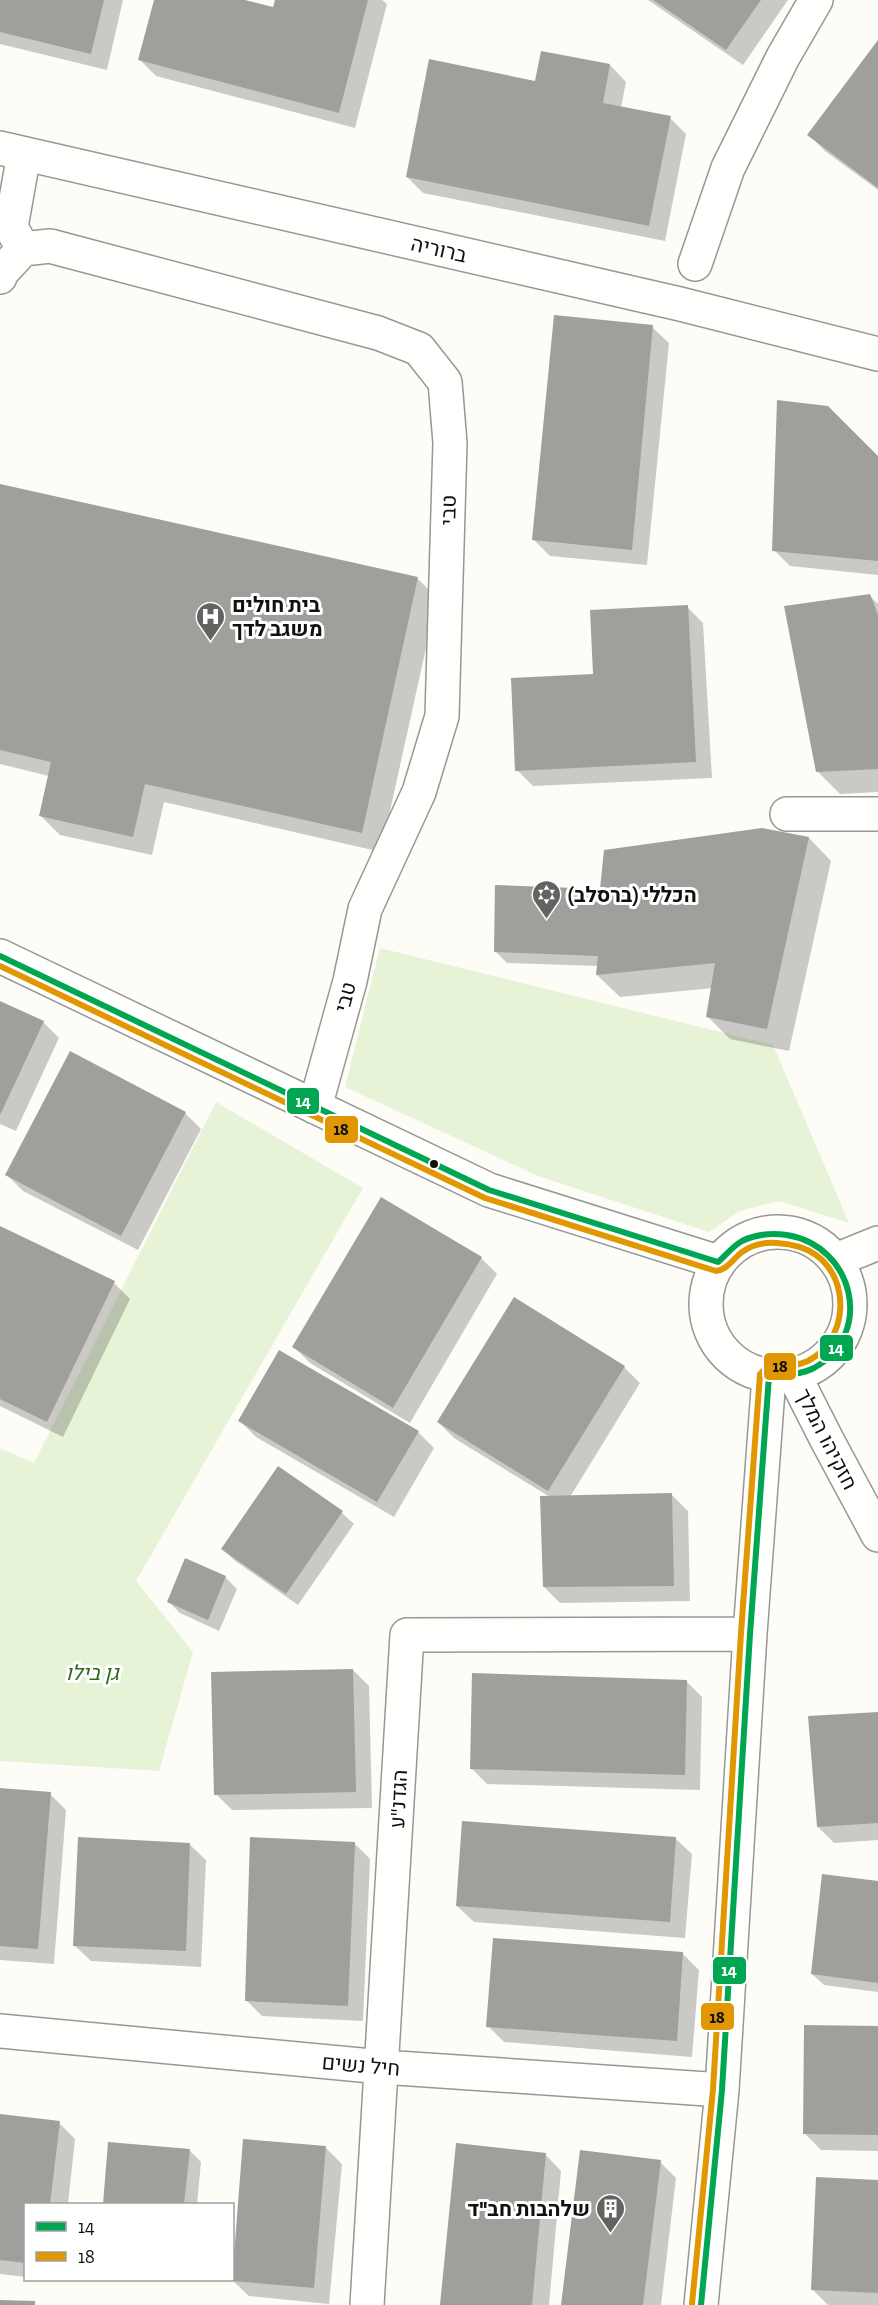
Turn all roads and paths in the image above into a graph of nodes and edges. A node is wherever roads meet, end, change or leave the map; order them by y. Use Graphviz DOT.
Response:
graph roads {
  1 [pos="816,0"];
  2 [pos="12,151"];
  3 [pos="23,249"];
  4 [pos="695,264"];
  5 [pos="0,277"];
  6 [pos="878,354"];
  7 [pos="788,814"];
  8 [pos="878,814"];
  9 [pos="0,956"];
  10 [pos="315,1107"];
  11 [pos="878,1243"];
  12 [pos="836,1260"];
  13 [pos="718,1262"];
  14 [pos="782,1376"];
  15 [pos="827,1440"];
  16 [pos="765,1448"];
  17 [pos="878,1535"];
  18 [pos="750,1634"];
  19 [pos="0,2031"];
  20 [pos="382,2067"];
  21 [pos="722,2090"];
  22 [pos="367,2305"];
  23 [pos="701,2305"];
  1 -- 4 [label="street"];
  2 -- 3 [label="street"];
  2 -- 6 [label="street, ברוריה"];
  3 -- 5 [label="street"];
  3 -- 10 [label="street, טבי"];
  7 -- 8 [label="street"];
  9 -- 10 [label="street"];
  10 -- 13 [label="street"];
  11 -- 12 [label="street"];
  12 -- 13 [label="street"];
  12 -- 14 [label="street"];
  13 -- 14 [label="street"];
  14 -- 15 [label="street, חזקיהו המלך"];
  14 -- 16 [label="street"];
  15 -- 16 [label="street"];
  15 -- 17 [label="street, חזקיהו המלך"];
  16 -- 18 [label="street"];
  18 -- 20 [label="street, הגדנ\"ע"];
  18 -- 21 [label="street"];
  19 -- 20 [label="street, חיל נשים"];
  20 -- 21 [label="street, חיל נשים"];
  20 -- 22 [label="street, הגדנ\"ע"];
  21 -- 23 [label="street"];
}
